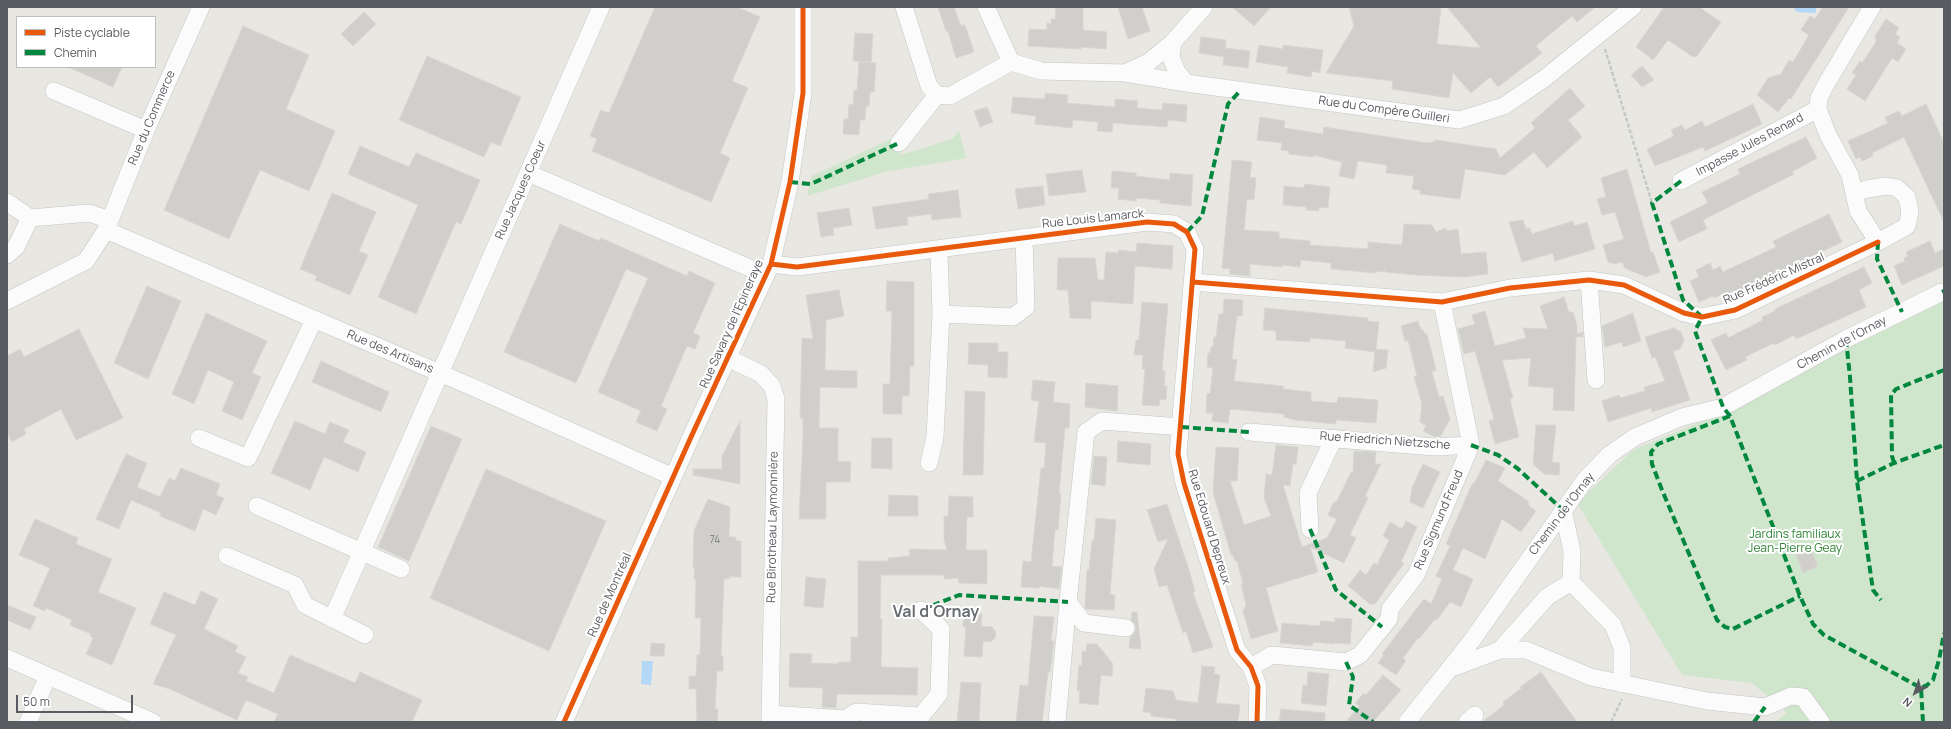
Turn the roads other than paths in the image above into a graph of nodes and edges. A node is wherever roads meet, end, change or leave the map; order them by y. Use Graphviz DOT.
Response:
graph roads {
  1 [pos="201,7"];
  2 [pos="601,7"];
  3 [pos="803,7"];
  4 [pos="904,7"];
  5 [pos="986,7"];
  6 [pos="1204,7"];
  7 [pos="1633,7"];
  8 [pos="1872,7"];
  9 [pos="1173,42"];
  10 [pos="1011,62"];
  11 [pos="1125,73"];
  12 [pos="1186,83"];
  13 [pos="54,91"];
  14 [pos="937,95"];
  15 [pos="1818,110"];
  16 [pos="146,130"];
  17 [pos="899,143"];
  18 [pos="528,173"];
  19 [pos="1681,181"];
  20 [pos="1855,193"];
  21 [pos="7,202"];
  22 [pos="30,218"];
  23 [pos="108,225"];
  24 [pos="1024,237"];
  25 [pos="1878,242"];
  26 [pos="939,250"];
  27 [pos="7,256"];
  28 [pos="768,270"];
  29 [pos="1589,280"];
  30 [pos="1193,282"];
  31 [pos="1944,294"];
  32 [pos="7,301"];
  33 [pos="1442,302"];
  34 [pos="941,314"];
  35 [pos="314,320"];
  36 [pos="728,358"];
  37 [pos="440,374"];
  38 [pos="1596,380"];
  39 [pos="1181,427"];
  40 [pos="1249,432"];
  41 [pos="199,438"];
  42 [pos="1334,438"];
  43 [pos="1471,445"];
  44 [pos="929,463"];
  45 [pos="673,477"];
  46 [pos="257,506"];
  47 [pos="1563,510"];
  48 [pos="1310,529"];
  49 [pos="362,552"];
  50 [pos="227,556"];
  51 [pos="401,569"];
  52 [pos="1571,582"];
  53 [pos="1068,602"];
  54 [pos="921,610"];
  55 [pos="332,618"];
  56 [pos="1126,628"];
  57 [pos="365,635"];
  58 [pos="1500,650"];
  59 [pos="7,658"];
  60 [pos="1251,667"];
  61 [pos="1447,670"];
  62 [pos="48,676"];
  63 [pos="1624,684"];
  64 [pos="770,718"];
  65 [pos="28,722"];
  66 [pos="153,722"];
  67 [pos="564,722"];
  68 [pos="1057,722"];
  69 [pos="1257,722"];
  70 [pos="1408,722"];
  71 [pos="1821,722"];
  1 -- 16 [label="street, Rue du Commerce"];
  2 -- 18 [label="street, Rue Jacques Coeur"];
  3 -- 28 [label="street, Rue Savary de l'Epineraye"];
  4 -- 14 [label="street"];
  5 -- 10 [label="street"];
  6 -- 9 [label="street"];
  7 -- 12 [label="street, Rue du Compère Guilleri"];
  8 -- 15 [label="street"];
  9 -- 11 [label="street"];
  9 -- 12 [label="street"];
  10 -- 11 [label="street, Rue du Compère Guilleri"];
  10 -- 14 [label="street"];
  11 -- 12 [label="street, Rue du Compère Guilleri"];
  13 -- 16 [label="street"];
  14 -- 17 [label="street"];
  15 -- 19 [label="street, Impasse Jules Renard"];
  15 -- 20 [label="street"];
  16 -- 23 [label="street, Rue du Commerce"];
  18 -- 28 [label="street, Rue Louis Lamarck"];
  18 -- 37 [label="street, Rue Jacques Coeur"];
  20 -- 25 [label="street"];
  20 -- 25 [label="street"];
  21 -- 22 [label="street"];
  22 -- 23 [label="street, Rue des Artisans"];
  22 -- 27 [label="street"];
  23 -- 32 [label="street, Rue du Commerce"];
  23 -- 35 [label="street, Rue des Artisans"];
  24 -- 26 [label="street, Rue Louis Lamarck"];
  24 -- 30 [label="street, Rue Louis Lamarck"];
  24 -- 34 [label="street"];
  25 -- 29 [label="street, Rue Frédéric Mistral"];
  26 -- 28 [label="street, Rue Louis Lamarck"];
  26 -- 34 [label="street"];
  28 -- 36 [label="street, Rue Savary de l'Epineraye"];
  29 -- 33 [label="street, Rue Frédéric Mistral"];
  29 -- 38 [label="street"];
  30 -- 33 [label="street"];
  30 -- 39 [label="street, Rue Edouard Depreux"];
  31 -- 47 [label="street, Chemin de l'Ornay"];
  33 -- 43 [label="street"];
  34 -- 44 [label="street"];
  35 -- 37 [label="street, Rue des Artisans"];
  35 -- 41 [label="street"];
  36 -- 45 [label="street, Rue Savary de l'Epineraye"];
  36 -- 64 [label="street, Rue Birotheau Laymonnière"];
  37 -- 45 [label="street, Rue des Artisans"];
  37 -- 49 [label="street, Rue Jacques Coeur"];
  39 -- 53 [label="street"];
  39 -- 60 [label="street, Rue Edouard Depreux"];
  40 -- 42 [label="street, Rue Friedrich Nietzsche"];
  42 -- 43 [label="street, Rue Friedrich Nietzsche"];
  42 -- 48 [label="street"];
  43 -- 60 [label="street, Rue Sigmund Freud"];
  45 -- 67 [label="street, Rue de Montréal"];
  46 -- 49 [label="street"];
  47 -- 52 [label="street"];
  47 -- 61 [label="street, Chemin de l'Ornay"];
  49 -- 51 [label="street"];
  49 -- 55 [label="street, Rue Jacques Coeur"];
  50 -- 55 [label="street"];
  52 -- 58 [label="street"];
  52 -- 63 [label="street"];
  53 -- 56 [label="street"];
  53 -- 68 [label="street"];
  54 -- 64 [label="street"];
  55 -- 57 [label="street"];
  58 -- 61 [label="street"];
  58 -- 63 [label="street"];
  59 -- 62 [label="street"];
  60 -- 69 [label="street, Rue Edouard Depreux"];
  61 -- 70 [label="street, Chemin de l'Ornay"];
  62 -- 65 [label="street"];
  62 -- 66 [label="street"];
  63 -- 71 [label="street"];
}
